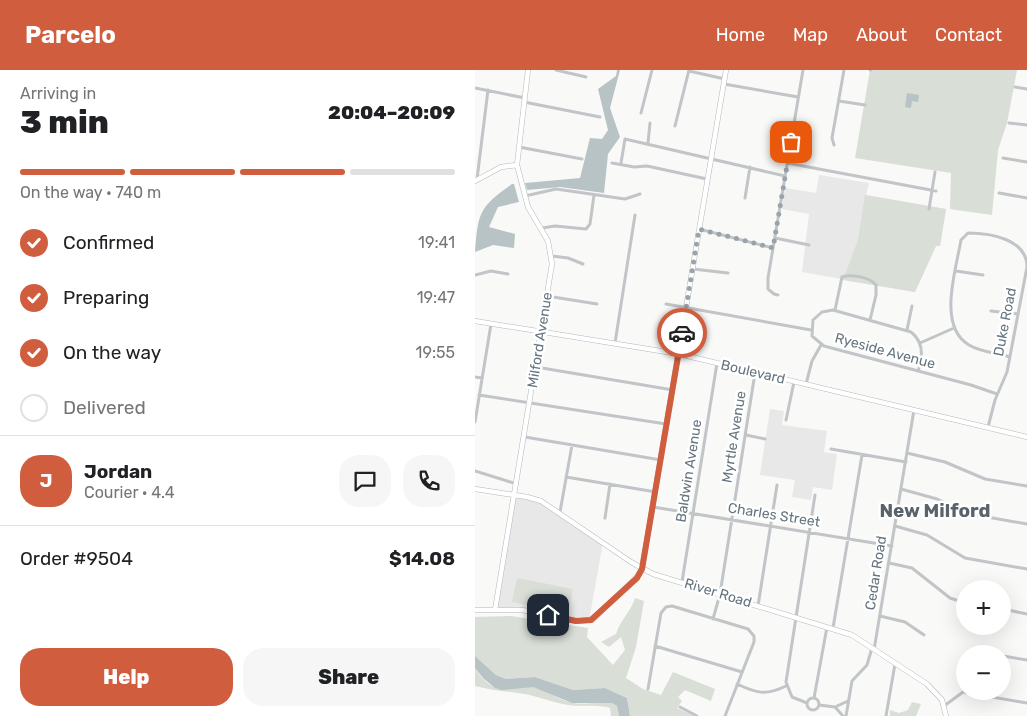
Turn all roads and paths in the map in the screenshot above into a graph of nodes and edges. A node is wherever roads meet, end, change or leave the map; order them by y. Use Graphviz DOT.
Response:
graph roads {
  1 [pos="528,70"];
  2 [pos="556,70"];
  3 [pos="652,70"];
  4 [pos="689,70"];
  5 [pos="726,70"];
  6 [pos="803,70"];
  7 [pos="844,70"];
  8 [pos="586,77"];
  9 [pos="724,81"];
  10 [pos="1015,87"];
  11 [pos="475,88"];
  12 [pos="1027,89"];
  13 [pos="488,90"];
  14 [pos="798,97"];
  15 [pos="524,100"];
  16 [pos="839,101"];
  17 [pos="865,105"];
  18 [pos="641,113"];
  19 [pos="600,117"];
  20 [pos="651,123"];
  21 [pos="1009,123"];
  22 [pos="675,126"];
  23 [pos="1027,126"];
  24 [pos="649,143"];
  25 [pos="834,145"];
  26 [pos="518,147"];
  27 [pos="711,157"];
  28 [pos="1003,158"];
  29 [pos="582,159"];
  30 [pos="1027,162"];
  31 [pos="612,163"];
  32 [pos="621,163"];
  33 [pos="787,163"];
  34 [pos="517,165"];
  35 [pos="750,167"];
  36 [pos="935,172"];
  37 [pos="785,176"];
  38 [pos="707,179"];
  39 [pos="476,180"];
  40 [pos="934,191"];
  41 [pos="999,193"];
  42 [pos="640,194"];
  43 [pos="594,195"];
  44 [pos="525,196"];
  45 [pos="745,198"];
  46 [pos="1027,198"];
  47 [pos="929,209"];
  48 [pos="635,215"];
  49 [pos="542,228"];
  50 [pos="699,229"];
  51 [pos="775,238"];
  52 [pos="809,245"];
  53 [pos="773,248"];
  54 [pos="552,256"];
  55 [pos="583,264"];
  56 [pos="693,269"];
  57 [pos="956,271"];
  58 [pos="508,274"];
  59 [pos="728,274"];
  60 [pos="475,275"];
  61 [pos="983,275"];
  62 [pos="1025,288"];
  63 [pos="778,294"];
  64 [pos="547,296"];
  65 [pos="597,304"];
  66 [pos="666,304"];
  67 [pos="912,306"];
  68 [pos="686,308"];
  69 [pos="835,310"];
  70 [pos="991,311"];
  71 [pos="1018,314"];
  72 [pos="870,320"];
  73 [pos="475,321"];
  74 [pos="491,324"];
  75 [pos="954,328"];
  76 [pos="811,330"];
  77 [pos="907,330"];
  78 [pos="542,332"];
  79 [pos="615,343"];
  80 [pos="920,343"];
  81 [pos="821,345"];
  82 [pos="679,354"];
  83 [pos="1010,356"];
  84 [pos="717,363"];
  85 [pos="536,367"];
  86 [pos="918,371"];
  87 [pos="755,372"];
  88 [pos="475,377"];
  89 [pos="482,378"];
  90 [pos="794,381"];
  91 [pos="806,384"];
  92 [pos="673,390"];
  93 [pos="997,394"];
  94 [pos="479,395"];
  95 [pos="531,403"];
  96 [pos="914,410"];
  97 [pos="476,414"];
  98 [pos="786,420"];
  99 [pos="475,422"];
  100 [pos="667,424"];
  101 [pos="988,428"];
  102 [pos="746,435"];
  103 [pos="525,437"];
  104 [pos="1027,437"];
  105 [pos="765,439"];
  106 [pos="572,445"];
  107 [pos="831,449"];
  108 [pos="907,453"];
  109 [pos="862,455"];
  110 [pos="661,460"];
  111 [pos="905,462"];
  112 [pos="475,471"];
  113 [pos="566,478"];
  114 [pos="517,484"];
  115 [pos="610,484"];
  116 [pos="777,486"];
  117 [pos="1027,486"];
  118 [pos="475,489"];
  119 [pos="901,489"];
  120 [pos="656,492"];
  121 [pos="514,495"];
  122 [pos="815,496"];
  123 [pos="653,506"];
  124 [pos="560,512"];
  125 [pos="693,513"];
  126 [pos="605,518"];
  127 [pos="732,519"];
  128 [pos="1027,524"];
  129 [pos="771,526"];
  130 [pos="895,526"];
  131 [pos="809,532"];
  132 [pos="848,538"];
  133 [pos="892,546"];
  134 [pos="889,563"];
  135 [pos="642,569"];
  136 [pos="1027,569"];
  137 [pos="682,582"];
  138 [pos="720,594"];
  139 [pos="956,600"];
  140 [pos="758,606"];
  141 [pos="475,610"];
  142 [pos="495,610"];
  143 [pos="1011,611"];
  144 [pos="1027,614"];
  145 [pos="880,616"];
  146 [pos="796,617"];
  147 [pos="713,619"];
  148 [pos="827,626"];
  149 [pos="833,628"];
  150 [pos="924,636"];
  151 [pos="655,646"];
  152 [pos="873,649"];
  153 [pos="1011,657"];
  154 [pos="1027,660"];
  155 [pos="895,664"];
  156 [pos="742,672"];
  157 [pos="737,684"];
  158 [pos="787,686"];
  159 [pos="648,688"];
  160 [pos="814,698"];
  161 [pos="849,700"];
  162 [pos="807,703"];
  163 [pos="1027,703"];
  164 [pos="819,705"];
  165 [pos="944,706"];
  166 [pos="680,707"];
  167 [pos="835,707"];
  168 [pos="812,710"];
  169 [pos="697,716"];
  170 [pos="725,716"];
  171 [pos="811,716"];
  172 [pos="845,716"];
  173 [pos="886,716"];
  174 [pos="946,716"];
  1 -- 15 [label="street, Milford Avenue"];
  2 -- 8 [label="street"];
  3 -- 18 [label="street"];
  4 -- 9 [label="street"];
  4 -- 22 [label="street"];
  5 -- 9 [label="street"];
  6 -- 14 [label="street"];
  7 -- 16 [label="street"];
  9 -- 14 [label="street"];
  9 -- 27 [label="street"];
  10 -- 12 [label="street"];
  11 -- 13 [label="street"];
  13 -- 15 [label="street"];
  13 -- 39 [label="street"];
  14 -- 33 [label="street"];
  15 -- 19 [label="street"];
  15 -- 26 [label="street, Milford Avenue"];
  16 -- 17 [label="street"];
  16 -- 25 [label="street"];
  20 -- 24 [label="street"];
  21 -- 23 [label="street"];
  24 -- 27 [label="street"];
  24 -- 32 [label="street"];
  26 -- 29 [label="street"];
  26 -- 34 [label="street, Milford Avenue"];
  27 -- 35 [label="street"];
  27 -- 38 [label="street"];
  28 -- 30 [label="street"];
  31 -- 32 [label="street"];
  32 -- 38 [label="street"];
  33 -- 37 [label="street"];
  33 -- 40 [label="street"];
  34 -- 39 [label="street"];
  34 -- 44 [label="street, Milford Avenue"];
  35 -- 37 [label="street"];
  35 -- 45 [label="street"];
  36 -- 40 [label="street"];
  37 -- 51 [label="street"];
  38 -- 50 [label="street"];
  40 -- 47 [label="street"];
  41 -- 46 [label="street"];
  42 -- 43 [label="street"];
  43 -- 44 [label="street"];
  43 -- 49 [label="street"];
  44 -- 49 [label="street, Milford Avenue"];
  48 -- 79 [label="street"];
  49 -- 54 [label="street, Milford Avenue"];
  50 -- 53 [label="street"];
  50 -- 56 [label="street"];
  51 -- 52 [label="street"];
  51 -- 53 [label="street"];
  53 -- 63 [label="street"];
  54 -- 55 [label="street"];
  54 -- 64 [label="street, Milford Avenue"];
  56 -- 59 [label="street"];
  56 -- 68 [label="street"];
  57 -- 61 [label="street"];
  57 -- 62 [label="street, Duke Road"];
  57 -- 75 [label="street"];
  58 -- 60 [label="street"];
  62 -- 71 [label="street, Duke Road"];
  64 -- 65 [label="street"];
  64 -- 78 [label="street, Milford Avenue"];
  66 -- 68 [label="street"];
  67 -- 77 [label="street"];
  68 -- 76 [label="street"];
  68 -- 82 [label="street"];
  69 -- 72 [label="street"];
  69 -- 72 [label="street"];
  69 -- 76 [label="street"];
  70 -- 71 [label="street"];
  71 -- 83 [label="street, Duke Road"];
  72 -- 77 [label="street"];
  73 -- 74 [label="street, Boulevard"];
  74 -- 78 [label="street, Boulevard"];
  74 -- 89 [label="street"];
  75 -- 80 [label="street"];
  75 -- 83 [label="street"];
  76 -- 81 [label="street, Ryeside Avenue"];
  77 -- 80 [label="street"];
  78 -- 79 [label="street, Boulevard"];
  78 -- 85 [label="street, Milford Avenue"];
  79 -- 82 [label="street, Boulevard"];
  80 -- 86 [label="street"];
  81 -- 86 [label="street, Ryeside Avenue"];
  81 -- 91 [label="street"];
  82 -- 84 [label="street, Boulevard"];
  82 -- 92 [label="street"];
  83 -- 93 [label="street, Duke Road"];
  84 -- 87 [label="street, Boulevard"];
  84 -- 125 [label="street, Baldwin Avenue"];
  85 -- 92 [label="street"];
  85 -- 95 [label="street, Milford Avenue"];
  86 -- 93 [label="street, Ryeside Avenue"];
  87 -- 90 [label="street, Boulevard"];
  87 -- 102 [label="street, Myrtle Avenue"];
  88 -- 89 [label="street"];
  89 -- 94 [label="street"];
  90 -- 91 [label="street, Boulevard"];
  90 -- 98 [label="street"];
  91 -- 96 [label="street, Boulevard"];
  92 -- 100 [label="street"];
  93 -- 101 [label="street, Duke Road"];
  94 -- 95 [label="street"];
  94 -- 97 [label="street"];
  95 -- 100 [label="street"];
  95 -- 103 [label="street, Milford Avenue"];
  96 -- 101 [label="street, Boulevard"];
  96 -- 108 [label="street, Cedar Road"];
  97 -- 99 [label="street"];
  100 -- 110 [label="street"];
  101 -- 104 [label="street, Boulevard"];
  102 -- 105 [label="street"];
  102 -- 127 [label="street, Myrtle Avenue"];
  103 -- 106 [label="street"];
  103 -- 114 [label="street, Milford Avenue"];
  106 -- 110 [label="street"];
  106 -- 113 [label="street"];
  107 -- 109 [label="street"];
  108 -- 111 [label="street, Cedar Road"];
  108 -- 117 [label="street"];
  109 -- 111 [label="street"];
  109 -- 132 [label="street"];
  110 -- 120 [label="street"];
  111 -- 119 [label="street, Cedar Road"];
  112 -- 114 [label="street"];
  113 -- 115 [label="street"];
  113 -- 124 [label="street"];
  114 -- 121 [label="street, Milford Avenue"];
  115 -- 120 [label="street"];
  115 -- 126 [label="street"];
  116 -- 129 [label="street"];
  118 -- 121 [label="street, River Road"];
  119 -- 128 [label="street"];
  119 -- 130 [label="street, Cedar Road"];
  120 -- 123 [label="street"];
  121 -- 124 [label="street, River Road"];
  121 -- 142 [label="street, Milford Avenue"];
  122 -- 131 [label="street"];
  123 -- 125 [label="street, Charles Street"];
  123 -- 135 [label="street"];
  124 -- 135 [label="street, River Road"];
  125 -- 127 [label="street, Charles Street"];
  125 -- 137 [label="street, Baldwin Avenue"];
  127 -- 129 [label="street, Charles Street"];
  127 -- 138 [label="street, Myrtle Avenue"];
  129 -- 131 [label="street, Charles Street"];
  129 -- 140 [label="street"];
  130 -- 133 [label="street, Cedar Road"];
  130 -- 136 [label="street"];
  131 -- 132 [label="street, Charles Street"];
  131 -- 146 [label="street"];
  132 -- 133 [label="street, Charles Street"];
  132 -- 149 [label="street"];
  133 -- 134 [label="street, Cedar Road"];
  134 -- 139 [label="street"];
  134 -- 145 [label="street, Cedar Road"];
  135 -- 137 [label="street, River Road"];
  135 -- 142 [label="street"];
  137 -- 138 [label="street, River Road"];
  138 -- 140 [label="street, River Road"];
  138 -- 147 [label="street, Myrtle Avenue"];
  140 -- 146 [label="street, River Road"];
  141 -- 142 [label="street"];
  143 -- 144 [label="street"];
  145 -- 150 [label="street"];
  145 -- 152 [label="street, Cedar Road"];
  146 -- 148 [label="street, River Road"];
  146 -- 158 [label="street"];
  147 -- 151 [label="street"];
  147 -- 156 [label="street"];
  148 -- 149 [label="street, River Road"];
  148 -- 160 [label="street"];
  149 -- 152 [label="street, River Road"];
  151 -- 156 [label="street"];
  151 -- 159 [label="street"];
  152 -- 155 [label="street, River Road"];
  152 -- 161 [label="street, Cedar Road"];
  153 -- 154 [label="street"];
  155 -- 165 [label="street, River Road"];
  155 -- 173 [label="street"];
  156 -- 157 [label="street"];
  157 -- 158 [label="street"];
  157 -- 170 [label="street"];
  158 -- 162 [label="street"];
  160 -- 162 [label="street"];
  160 -- 164 [label="street"];
  161 -- 167 [label="street"];
  161 -- 172 [label="street, Cedar Road"];
  162 -- 168 [label="street"];
  163 -- 165 [label="street"];
  164 -- 167 [label="street"];
  164 -- 168 [label="street"];
  165 -- 174 [label="street, River Road"];
  166 -- 169 [label="street"];
  167 -- 172 [label="street"];
  168 -- 171 [label="street"];
}
